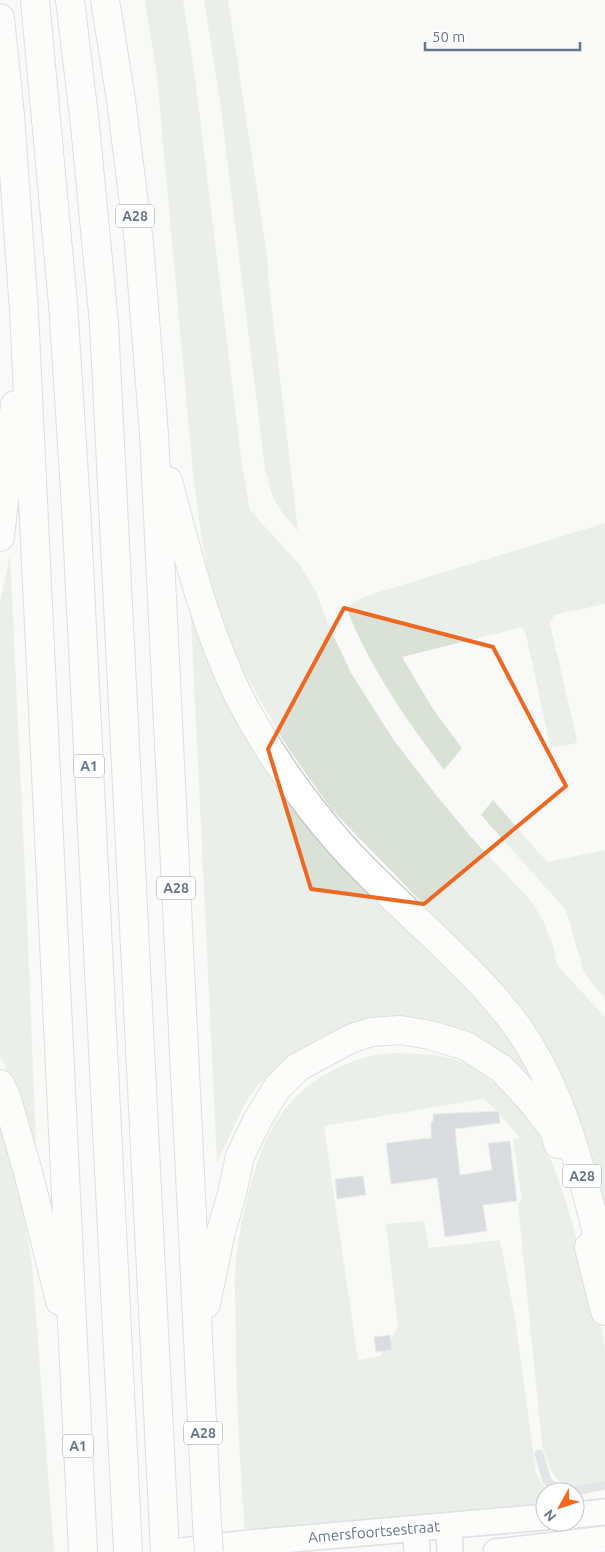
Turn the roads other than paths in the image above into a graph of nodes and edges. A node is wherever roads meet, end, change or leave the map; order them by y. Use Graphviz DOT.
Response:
graph roads {
  1 [pos="35,0"];
  2 [pos="70,0"];
  3 [pos="105,0"];
  4 [pos="0,18"];
  5 [pos="24,311"];
  6 [pos="154,434"];
  7 [pos="0,538"];
  8 [pos="0,1084"];
  9 [pos="605,1264"];
  10 [pos="605,1311"];
  11 [pos="198,1342"];
  12 [pos="74,1356"];
  13 [pos="540,1454"];
  14 [pos="548,1482"];
  15 [pos="605,1485"];
  16 [pos="585,1489"];
  17 [pos="605,1512"];
  18 [pos="585,1514"];
  19 [pos="535,1518"];
  20 [pos="449,1526"];
  21 [pos="605,1539"];
  22 [pos="416,1540"];
  23 [pos="127,1542"];
  24 [pos="167,1544"];
  25 [pos="83,1545"];
  26 [pos="209,1552"];
  27 [pos="450,1552"];
  28 [pos="496,1552"];
  1 -- 23 [label="highway, A1"];
  2 -- 24 [label="highway, A1"];
  3 -- 6 [label="highway, A28"];
  4 -- 5 [label="highway, A1"];
  5 -- 7 [label="highway, A1"];
  5 -- 12 [label="highway, A1"];
  6 -- 9 [label="highway, A28"];
  6 -- 11 [label="highway, A28"];
  8 -- 12 [label="highway, A1"];
  10 -- 11 [label="highway, A28"];
  11 -- 26 [label="highway, A28, bridge"];
  12 -- 25 [label="highway, A1"];
  13 -- 14 [label="lane"];
  15 -- 16 [label="lane"];
  17 -- 18 [label="main road"];
  19 -- 20 [label="main road, Amersfoortsestraat"];
  20 -- 22 [label="main road, Amersfoortsestraat"];
  20 -- 27 [label="main road"];
  21 -- 28 [label="main road"];
  22 -- 24 [label="main road, Amersfoortsestraat"];
}
